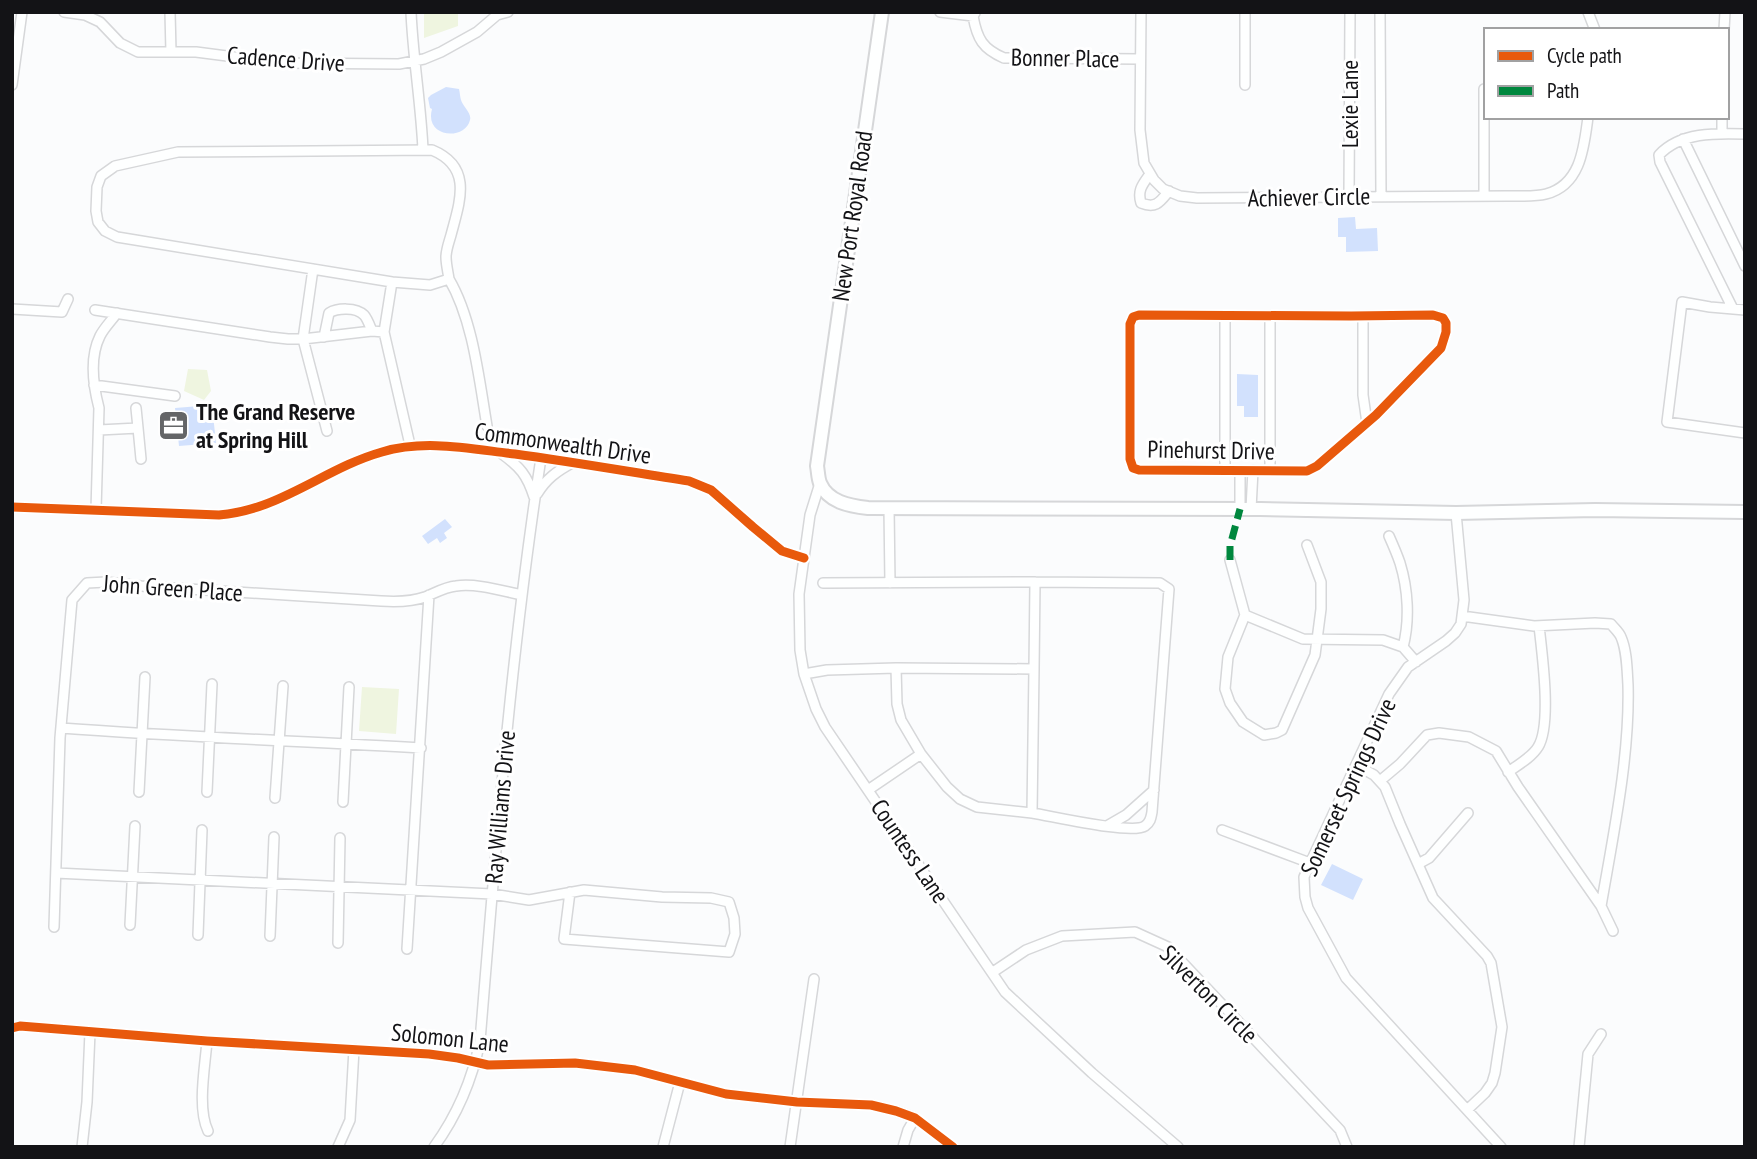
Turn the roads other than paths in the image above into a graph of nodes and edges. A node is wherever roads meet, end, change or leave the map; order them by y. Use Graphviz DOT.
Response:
graph roads {
  1 [pos="22,12"];
  2 [pos="64,12"];
  3 [pos="170,12"];
  4 [pos="411,12"];
  5 [pos="508,12"];
  6 [pos="882,12"];
  7 [pos="940,12"];
  8 [pos="1141,12"];
  9 [pos="1245,12"];
  10 [pos="1350,12"];
  11 [pos="1380,12"];
  12 [pos="974,14"];
  13 [pos="171,51"];
  14 [pos="1140,60"];
  15 [pos="414,61"];
  16 [pos="12,85"];
  17 [pos="1245,85"];
  18 [pos="1484,89"];
  19 [pos="1588,119"];
  20 [pos="1722,119"];
  21 [pos="1722,133"];
  22 [pos="1745,134"];
  23 [pos="1683,139"];
  24 [pos="423,150"];
  25 [pos="1150,174"];
  26 [pos="1169,191"];
  27 [pos="1349,196"];
  28 [pos="1381,196"];
  29 [pos="1484,196"];
  30 [pos="1745,267"];
  31 [pos="313,269"];
  32 [pos="449,279"];
  33 [pos="392,282"];
  34 [pos="68,299"];
  35 [pos="12,309"];
  36 [pos="1734,309"];
  37 [pos="95,310"];
  38 [pos="1745,310"];
  39 [pos="117,313"];
  40 [pos="1225,315"];
  41 [pos="1270,316"];
  42 [pos="1363,316"];
  43 [pos="372,331"];
  44 [pos="384,332"];
  45 [pos="324,337"];
  46 [pos="303,339"];
  47 [pos="94,385"];
  48 [pos="176,397"];
  49 [pos="136,408"];
  50 [pos="1367,422"];
  51 [pos="487,426"];
  52 [pos="138,428"];
  53 [pos="99,430"];
  54 [pos="327,431"];
  55 [pos="1745,433"];
  56 [pos="410,445"];
  57 [pos="500,453"];
  58 [pos="141,458"];
  59 [pos="541,458"];
  60 [pos="572,463"];
  61 [pos="1225,470"];
  62 [pos="1240,470"];
  63 [pos="1253,470"];
  64 [pos="1270,471"];
  65 [pos="820,483"];
  66 [pos="535,499"];
  67 [pos="12,508"];
  68 [pos="889,508"];
  69 [pos="1245,509"];
  70 [pos="96,510"];
  71 [pos="1745,512"];
  72 [pos="1456,513"];
  73 [pos="1389,536"];
  74 [pos="1307,545"];
  75 [pos="804,558"];
  76 [pos="1230,561"];
  77 [pos="1035,582"];
  78 [pos="824,583"];
  79 [pos="890,583"];
  80 [pos="429,595"];
  81 [pos="522,595"];
  82 [pos="1245,615"];
  83 [pos="1462,615"];
  84 [pos="1539,626"];
  85 [pos="1317,640"];
  86 [pos="1403,647"];
  87 [pos="1416,662"];
  88 [pos="896,668"];
  89 [pos="1034,669"];
  90 [pos="804,674"];
  91 [pos="145,677"];
  92 [pos="212,684"];
  93 [pos="283,686"];
  94 [pos="349,687"];
  95 [pos="61,728"];
  96 [pos="142,734"];
  97 [pos="210,736"];
  98 [pos="279,740"];
  99 [pos="346,744"];
  100 [pos="421,748"];
  101 [pos="921,754"];
  102 [pos="1356,765"];
  103 [pos="1508,772"];
  104 [pos="1381,780"];
  105 [pos="868,790"];
  106 [pos="1154,790"];
  107 [pos="139,792"];
  108 [pos="207,792"];
  109 [pos="275,798"];
  110 [pos="343,802"];
  111 [pos="1032,813"];
  112 [pos="1468,813"];
  113 [pos="135,826"];
  114 [pos="1107,826"];
  115 [pos="202,830"];
  116 [pos="1222,830"];
  117 [pos="274,837"];
  118 [pos="340,838"];
  119 [pos="1310,863"];
  120 [pos="1418,864"];
  121 [pos="56,873"];
  122 [pos="132,877"];
  123 [pos="201,880"];
  124 [pos="272,884"];
  125 [pos="339,887"];
  126 [pos="411,890"];
  127 [pos="570,892"];
  128 [pos="492,894"];
  129 [pos="1601,906"];
  130 [pos="130,925"];
  131 [pos="54,927"];
  132 [pos="1613,931"];
  133 [pos="198,935"];
  134 [pos="270,936"];
  135 [pos="338,943"];
  136 [pos="407,949"];
  137 [pos="993,972"];
  138 [pos="814,979"];
  139 [pos="12,1028"];
  140 [pos="90,1032"];
  141 [pos="1601,1034"];
  142 [pos="207,1041"];
  143 [pos="354,1049"];
  144 [pos="476,1063"];
  145 [pos="680,1082"];
  146 [pos="797,1101"];
  147 [pos="1467,1110"];
  148 [pos="915,1118"];
  149 [pos="208,1130"];
  150 [pos="82,1147"];
  151 [pos="338,1147"];
  152 [pos="433,1147"];
  153 [pos="663,1147"];
  154 [pos="790,1147"];
  155 [pos="904,1147"];
  156 [pos="953,1147"];
  157 [pos="1178,1147"];
  158 [pos="1347,1147"];
  159 [pos="1501,1147"];
  160 [pos="1579,1147"];
  1 -- 16 [label="street"];
  2 -- 13 [label="street, Cadence Drive"];
  3 -- 13 [label="street"];
  4 -- 15 [label="street"];
  5 -- 15 [label="street, Cadence Drive"];
  6 -- 65 [label="main road, New Port Royal Road"];
  7 -- 12 [label="street"];
  8 -- 14 [label="street"];
  9 -- 17 [label="street"];
  10 -- 27 [label="street, Lexie Lane"];
  11 -- 28 [label="street, Lexie Lane"];
  12 -- 14 [label="street, Bonner Place"];
  13 -- 15 [label="street, Cadence Drive"];
  14 -- 25 [label="street"];
  15 -- 24 [label="street"];
  18 -- 29 [label="street"];
  19 -- 29 [label="street, Achiever Circle"];
  20 -- 21 [label="street"];
  21 -- 22 [label="street"];
  21 -- 23 [label="street"];
  23 -- 30 [label="street"];
  23 -- 36 [label="street"];
  24 -- 31 [label="street"];
  24 -- 32 [label="street"];
  25 -- 26 [label="street"];
  25 -- 26 [label="street"];
  26 -- 27 [label="street, Achiever Circle"];
  27 -- 28 [label="street, Achiever Circle"];
  28 -- 29 [label="street, Achiever Circle"];
  31 -- 33 [label="street"];
  31 -- 46 [label="street"];
  32 -- 33 [label="street"];
  32 -- 51 [label="street"];
  33 -- 44 [label="street"];
  34 -- 35 [label="street"];
  36 -- 38 [label="street"];
  36 -- 55 [label="street"];
  37 -- 39 [label="street"];
  39 -- 46 [label="street"];
  39 -- 47 [label="street"];
  40 -- 41 [label="street, Pinehurst Drive"];
  40 -- 61 [label="street"];
  40 -- 61 [label="street, Pinehurst Drive"];
  41 -- 42 [label="street, Pinehurst Drive"];
  41 -- 64 [label="street"];
  42 -- 50 [label="street"];
  42 -- 50 [label="street, Pinehurst Drive"];
  43 -- 44 [label="street"];
  43 -- 45 [label="street"];
  43 -- 45 [label="street"];
  44 -- 56 [label="street"];
  45 -- 46 [label="street"];
  46 -- 54 [label="street"];
  47 -- 48 [label="street"];
  47 -- 53 [label="street"];
  49 -- 52 [label="street"];
  50 -- 64 [label="street, Pinehurst Drive"];
  52 -- 53 [label="street"];
  52 -- 58 [label="street"];
  53 -- 70 [label="street"];
  56 -- 57 [label="street, Commonwealth Drive"];
  56 -- 70 [label="street, Commonwealth Drive"];
  57 -- 59 [label="street, Commonwealth Drive"];
  57 -- 66 [label="street"];
  59 -- 60 [label="street, Commonwealth Drive"];
  59 -- 66 [label="street, Ray Williams Drive"];
  60 -- 66 [label="street"];
  60 -- 75 [label="street, Commonwealth Drive"];
  61 -- 62 [label="street, Pinehurst Drive"];
  62 -- 63 [label="street, Pinehurst Drive"];
  62 -- 69 [label="street"];
  63 -- 64 [label="street, Pinehurst Drive"];
  63 -- 69 [label="street"];
  65 -- 68 [label="main road"];
  65 -- 75 [label="street, Countess Lane"];
  66 -- 81 [label="street, Ray Williams Drive"];
  67 -- 70 [label="street, Commonwealth Drive"];
  68 -- 69 [label="main road"];
  68 -- 79 [label="street"];
  69 -- 72 [label="main road"];
  71 -- 72 [label="main road"];
  72 -- 83 [label="street"];
  73 -- 86 [label="street"];
  74 -- 85 [label="street"];
  75 -- 90 [label="street, Countess Lane"];
  76 -- 82 [label="street"];
  77 -- 79 [label="street"];
  77 -- 89 [label="street"];
  77 -- 106 [label="street"];
  78 -- 79 [label="street"];
  80 -- 81 [label="street, John Green Place"];
  80 -- 95 [label="street, John Green Place"];
  80 -- 100 [label="street"];
  81 -- 128 [label="street, Ray Williams Drive"];
  82 -- 85 [label="street"];
  82 -- 85 [label="street"];
  83 -- 84 [label="street"];
  83 -- 87 [label="street, Somerset Springs Drive"];
  84 -- 103 [label="street"];
  84 -- 129 [label="street"];
  85 -- 86 [label="street"];
  86 -- 87 [label="street"];
  87 -- 102 [label="street, Somerset Springs Drive"];
  88 -- 89 [label="street"];
  88 -- 90 [label="street"];
  88 -- 101 [label="street"];
  89 -- 111 [label="street"];
  90 -- 105 [label="street, Countess Lane"];
  91 -- 96 [label="street"];
  92 -- 97 [label="street"];
  93 -- 98 [label="street"];
  94 -- 99 [label="street"];
  95 -- 96 [label="street"];
  95 -- 121 [label="street, John Green Place"];
  96 -- 97 [label="street"];
  96 -- 107 [label="street"];
  97 -- 98 [label="street"];
  97 -- 108 [label="street"];
  98 -- 99 [label="street"];
  98 -- 109 [label="street"];
  99 -- 100 [label="street"];
  99 -- 110 [label="street"];
  100 -- 126 [label="street"];
  101 -- 105 [label="street"];
  101 -- 111 [label="street"];
  102 -- 104 [label="street"];
  102 -- 119 [label="street, Somerset Springs Drive"];
  103 -- 104 [label="street"];
  103 -- 129 [label="street"];
  104 -- 120 [label="street"];
  105 -- 137 [label="street, Countess Lane"];
  106 -- 114 [label="street"];
  106 -- 114 [label="street"];
  111 -- 114 [label="street"];
  112 -- 120 [label="street"];
  113 -- 122 [label="street"];
  115 -- 123 [label="street"];
  116 -- 119 [label="street"];
  117 -- 124 [label="street"];
  118 -- 125 [label="street"];
  119 -- 147 [label="street, Somerset Springs Drive"];
  120 -- 147 [label="street"];
  121 -- 122 [label="street"];
  121 -- 131 [label="street, John Green Place"];
  122 -- 123 [label="street"];
  122 -- 130 [label="street"];
  123 -- 124 [label="street"];
  123 -- 133 [label="street"];
  124 -- 125 [label="street"];
  124 -- 134 [label="street"];
  125 -- 126 [label="street"];
  125 -- 135 [label="street"];
  126 -- 128 [label="street"];
  126 -- 136 [label="street"];
  127 -- 127 [label="street"];
  127 -- 128 [label="street"];
  128 -- 144 [label="street, Ray Williams Drive"];
  129 -- 132 [label="street"];
  137 -- 157 [label="street, Countess Lane"];
  137 -- 158 [label="street, Silverton Circle"];
  138 -- 146 [label="street"];
  139 -- 140 [label="street, Solomon Lane"];
  140 -- 142 [label="street, Solomon Lane"];
  140 -- 150 [label="street"];
  141 -- 160 [label="street"];
  142 -- 143 [label="street, Solomon Lane"];
  142 -- 149 [label="street"];
  143 -- 144 [label="street, Solomon Lane"];
  143 -- 151 [label="street"];
  144 -- 145 [label="street, Solomon Lane"];
  144 -- 152 [label="street, Ray Williams Drive"];
  145 -- 146 [label="street, Solomon Lane"];
  145 -- 153 [label="street"];
  146 -- 148 [label="street, Solomon Lane"];
  146 -- 154 [label="street"];
  147 -- 159 [label="street, Somerset Springs Drive"];
  148 -- 155 [label="street"];
  148 -- 156 [label="street, Solomon Lane"];
}
